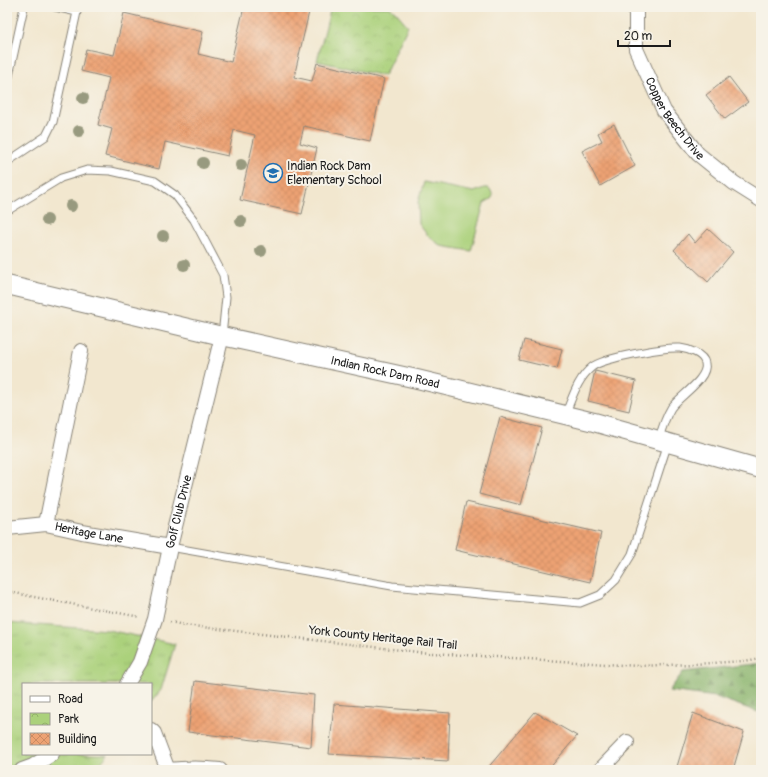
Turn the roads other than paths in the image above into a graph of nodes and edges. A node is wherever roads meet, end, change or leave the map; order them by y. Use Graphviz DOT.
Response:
graph roads {
  1 [pos="24,7"];
  2 [pos="55,7"];
  3 [pos="636,7"];
  4 [pos="78,10"];
  5 [pos="7,85"];
  6 [pos="7,162"];
  7 [pos="761,200"];
  8 [pos="7,211"];
  9 [pos="7,285"];
  10 [pos="222,336"];
  11 [pos="81,350"];
  12 [pos="565,415"];
  13 [pos="664,442"];
  14 [pos="761,469"];
  15 [pos="46,524"];
  16 [pos="7,528"];
  17 [pos="170,547"];
  18 [pos="128,683"];
  19 [pos="152,731"];
  20 [pos="627,742"];
  21 [pos="50,755"];
  22 [pos="22,770"];
  23 [pos="168,770"];
  24 [pos="220,770"];
  25 [pos="600,770"];
  1 -- 5 [label="lane"];
  2 -- 4 [label="lane"];
  3 -- 7 [label="street, Copper Beech Drive"];
  4 -- 6 [label="lane"];
  8 -- 10 [label="lane"];
  9 -- 10 [label="street, Indian Rock Dam Road"];
  10 -- 12 [label="street, Indian Rock Dam Road"];
  10 -- 17 [label="street, Golf Club Drive"];
  11 -- 15 [label="street"];
  12 -- 13 [label="street, Indian Rock Dam Road"];
  12 -- 13 [label="lane"];
  13 -- 14 [label="street, Indian Rock Dam Road"];
  13 -- 17 [label="lane"];
  15 -- 16 [label="street, Heritage Lane"];
  15 -- 17 [label="street, Heritage Lane"];
  17 -- 18 [label="street, Golf Club Drive"];
  19 -- 23 [label="street"];
  20 -- 25 [label="street"];
  21 -- 22 [label="street"];
  23 -- 24 [label="street"];
}
